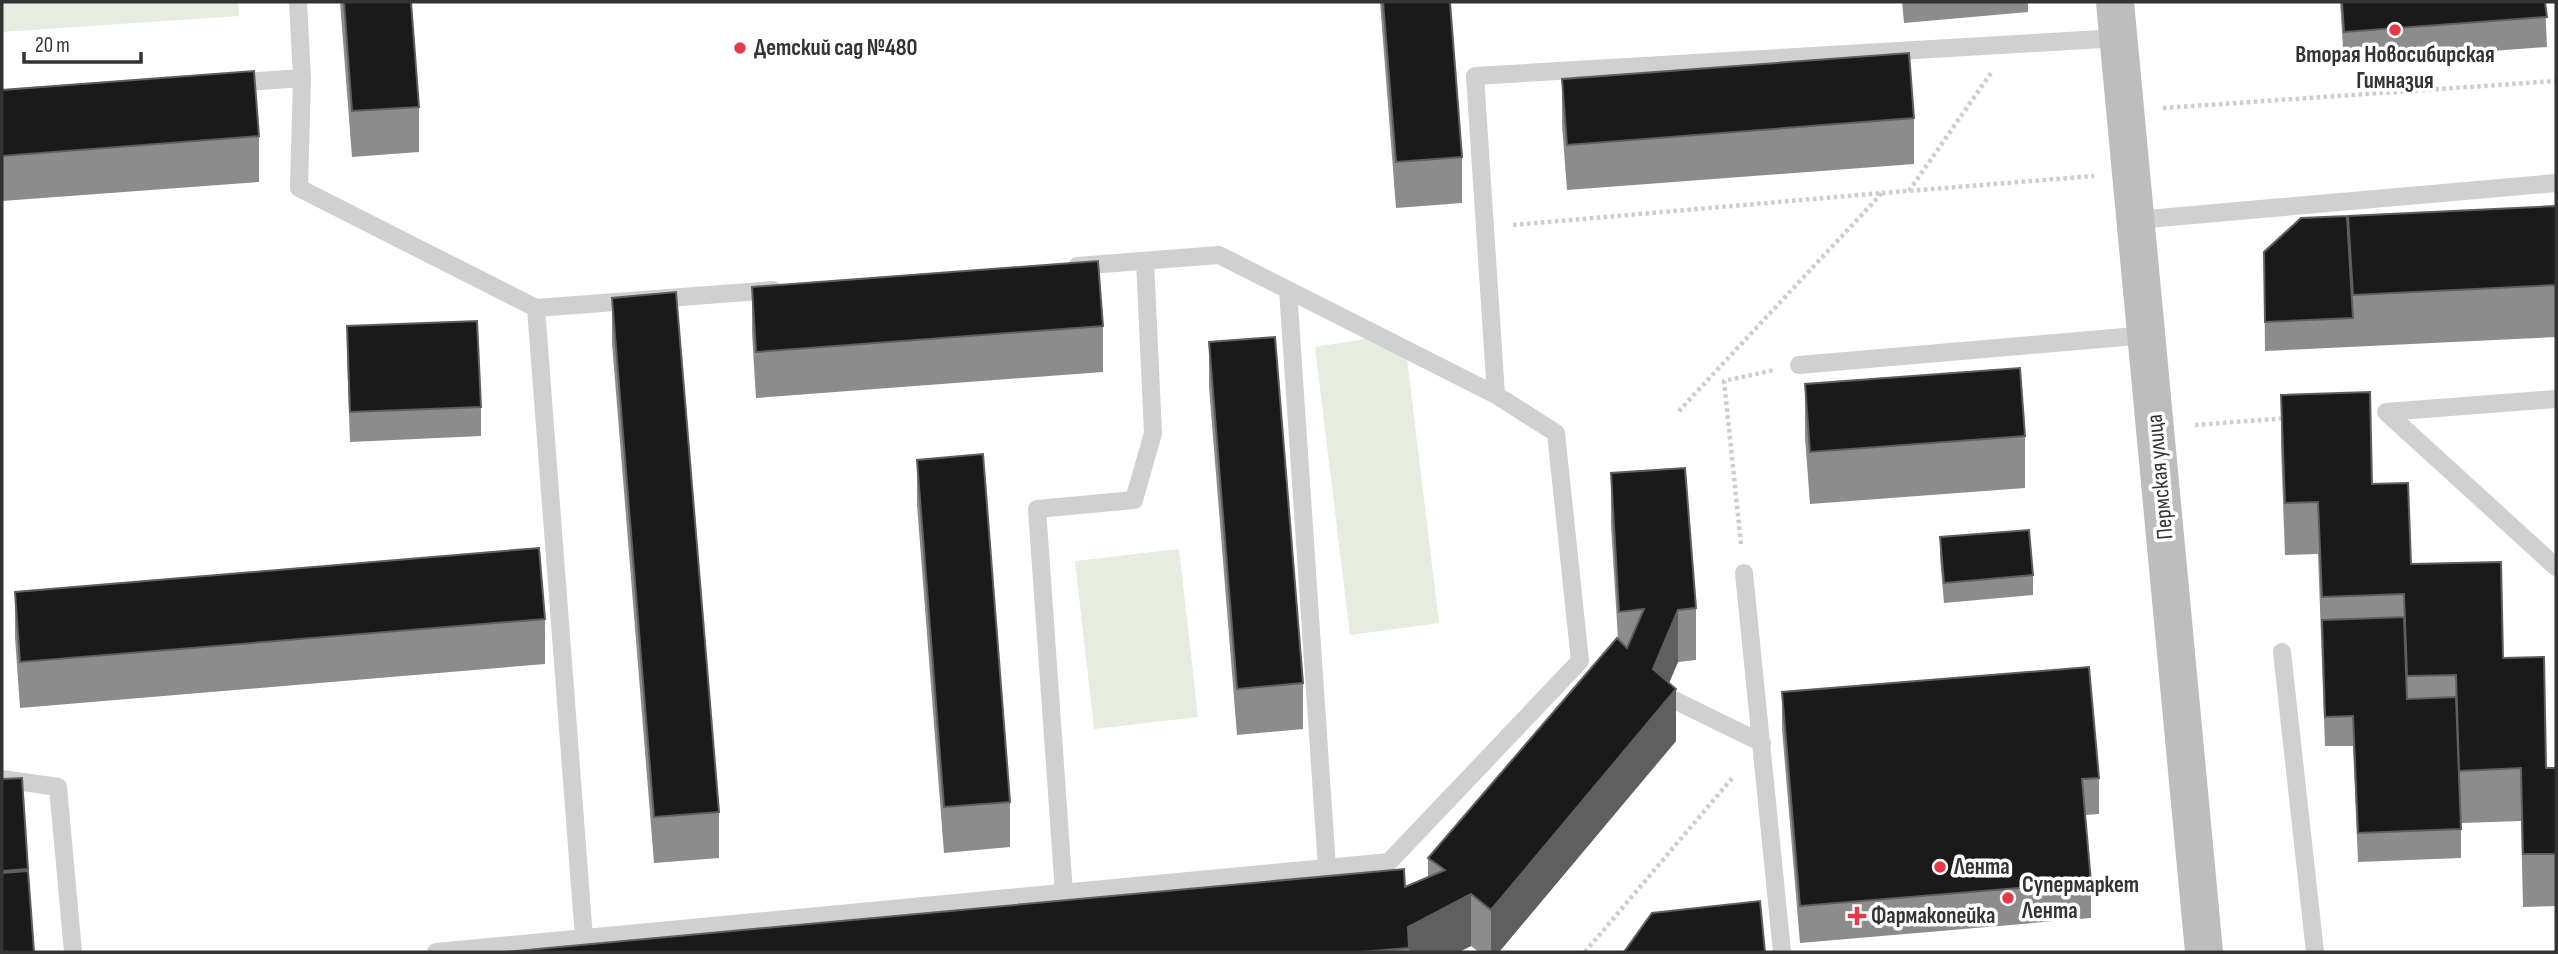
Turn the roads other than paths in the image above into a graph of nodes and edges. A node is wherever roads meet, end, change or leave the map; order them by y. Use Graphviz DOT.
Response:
graph roads {
  1 [pos="298,2"];
  2 [pos="2117,20"];
  3 [pos="302,78"];
  4 [pos="206,85"];
  5 [pos="2556,183"];
  6 [pos="2136,220"];
  7 [pos="1145,261"];
  8 [pos="1056,268"];
  9 [pos="796,288"];
  10 [pos="1288,290"];
  11 [pos="536,308"];
  12 [pos="2147,335"];
  13 [pos="1799,365"];
  14 [pos="1496,395"];
  15 [pos="2556,400"];
  16 [pos="2556,567"];
  17 [pos="1744,573"];
  18 [pos="2282,652"];
  19 [pos="1580,661"];
  20 [pos="1602,670"];
  21 [pos="1664,695"];
  22 [pos="1762,743"];
  23 [pos="2,779"];
  24 [pos="1327,868"];
  25 [pos="1064,893"];
  26 [pos="584,938"];
  27 [pos="73,952"];
  28 [pos="436,952"];
  29 [pos="1782,952"];
  30 [pos="2204,952"];
  31 [pos="2315,952"];
  1 -- 3 [label="lane"];
  2 -- 6 [label="street, Пермская улица"];
  2 -- 14 [label="lane"];
  3 -- 4 [label="lane"];
  3 -- 11 [label="lane"];
  5 -- 6 [label="lane"];
  6 -- 12 [label="street, Пермская улица"];
  7 -- 8 [label="lane"];
  7 -- 10 [label="lane"];
  7 -- 25 [label="lane"];
  9 -- 11 [label="lane"];
  10 -- 14 [label="lane"];
  10 -- 24 [label="lane"];
  11 -- 26 [label="lane"];
  12 -- 13 [label="lane"];
  12 -- 30 [label="street, Пермская улица"];
  14 -- 19 [label="lane"];
  15 -- 16 [label="lane"];
  17 -- 22 [label="lane"];
  18 -- 31 [label="lane"];
  19 -- 20 [label="lane"];
  19 -- 24 [label="lane"];
  21 -- 22 [label="lane"];
  22 -- 29 [label="lane"];
  23 -- 27 [label="lane"];
  24 -- 25 [label="lane"];
  25 -- 26 [label="lane"];
  26 -- 28 [label="lane"];
}
